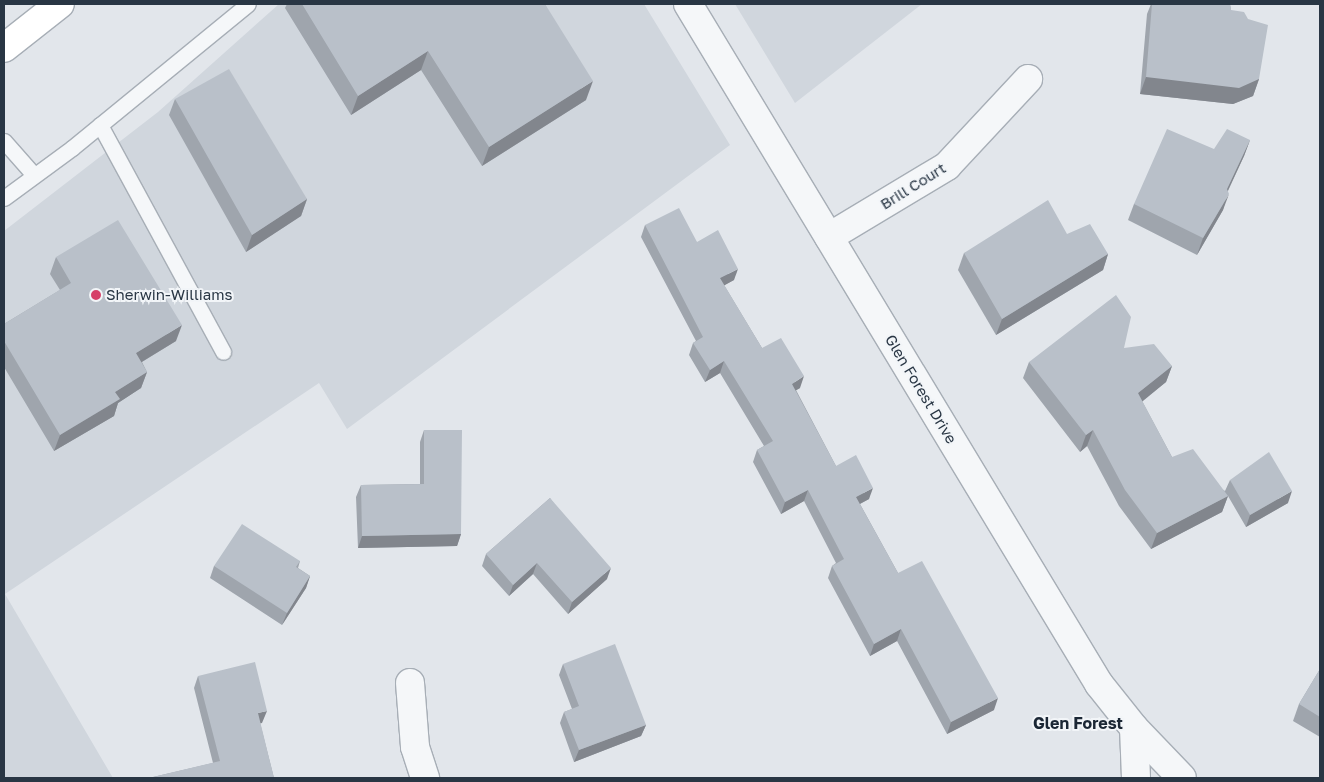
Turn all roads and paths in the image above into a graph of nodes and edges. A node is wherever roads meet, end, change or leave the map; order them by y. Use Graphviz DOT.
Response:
graph roads {
  1 [pos="60,4"];
  2 [pos="248,4"];
  3 [pos="688,4"];
  4 [pos="4,48"];
  5 [pos="1028,80"];
  6 [pos="100,125"];
  7 [pos="4,141"];
  8 [pos="34,175"];
  9 [pos="4,198"];
  10 [pos="829,237"];
  11 [pos="224,352"];
  12 [pos="410,683"];
  13 [pos="1134,728"];
  14 [pos="425,778"];
  15 [pos="1136,778"];
  16 [pos="1182,778"];
  1 -- 4 [label="main road"];
  2 -- 6 [label="lane"];
  3 -- 10 [label="street, Glen Forest Drive"];
  5 -- 10 [label="street, Brill Court"];
  6 -- 8 [label="lane"];
  6 -- 11 [label="lane"];
  7 -- 8 [label="lane"];
  8 -- 9 [label="lane"];
  10 -- 13 [label="street, Glen Forest Drive"];
  12 -- 14 [label="street"];
  13 -- 15 [label="street"];
  13 -- 16 [label="street, Glen Forest Drive"];
}
